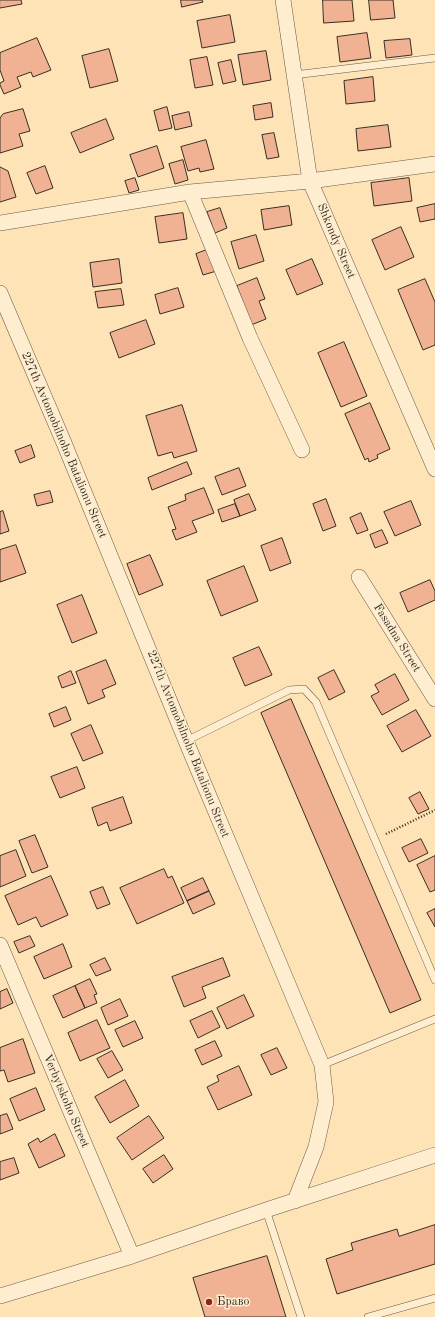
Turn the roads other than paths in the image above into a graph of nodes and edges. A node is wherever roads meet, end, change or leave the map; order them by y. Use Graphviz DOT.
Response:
graph roads {
  1 [pos="283,0"];
  2 [pos="435,58"];
  3 [pos="294,75"];
  4 [pos="435,164"];
  5 [pos="310,181"];
  6 [pos="190,192"];
  7 [pos="0,223"];
  8 [pos="0,293"];
  9 [pos="302,450"];
  10 [pos="435,468"];
  11 [pos="359,577"];
  12 [pos="435,699"];
  13 [pos="186,741"];
  14 [pos="0,945"];
  15 [pos="435,980"];
  16 [pos="435,1019"];
  17 [pos="322,1065"];
  18 [pos="435,1155"];
  19 [pos="295,1201"];
  20 [pos="266,1210"];
  21 [pos="132,1256"];
  22 [pos="0,1296"];
  23 [pos="435,1298"];
  24 [pos="301,1317"];
  25 [pos="368,1317"];
  1 -- 3 [label="street, Shkondy Street"];
  2 -- 3 [label="lane"];
  3 -- 5 [label="street, Shkondy Street"];
  4 -- 5 [label="street"];
  5 -- 6 [label="street"];
  5 -- 10 [label="street, Shkondy Street"];
  6 -- 7 [label="street"];
  6 -- 9 [label="street"];
  8 -- 13 [label="street, 227th Avtomobilnoho Batalionu Street"];
  11 -- 12 [label="street, Fasadna Street"];
  13 -- 15 [label="lane"];
  13 -- 17 [label="street, 227th Avtomobilnoho Batalionu Street"];
  14 -- 21 [label="street, Verbytskoho Street"];
  16 -- 17 [label="lane"];
  17 -- 19 [label="street, 227th Avtomobilnoho Batalionu Street"];
  18 -- 19 [label="street"];
  19 -- 20 [label="street"];
  20 -- 21 [label="street"];
  20 -- 24 [label="lane"];
  21 -- 22 [label="street"];
  23 -- 25 [label="lane"];
}
